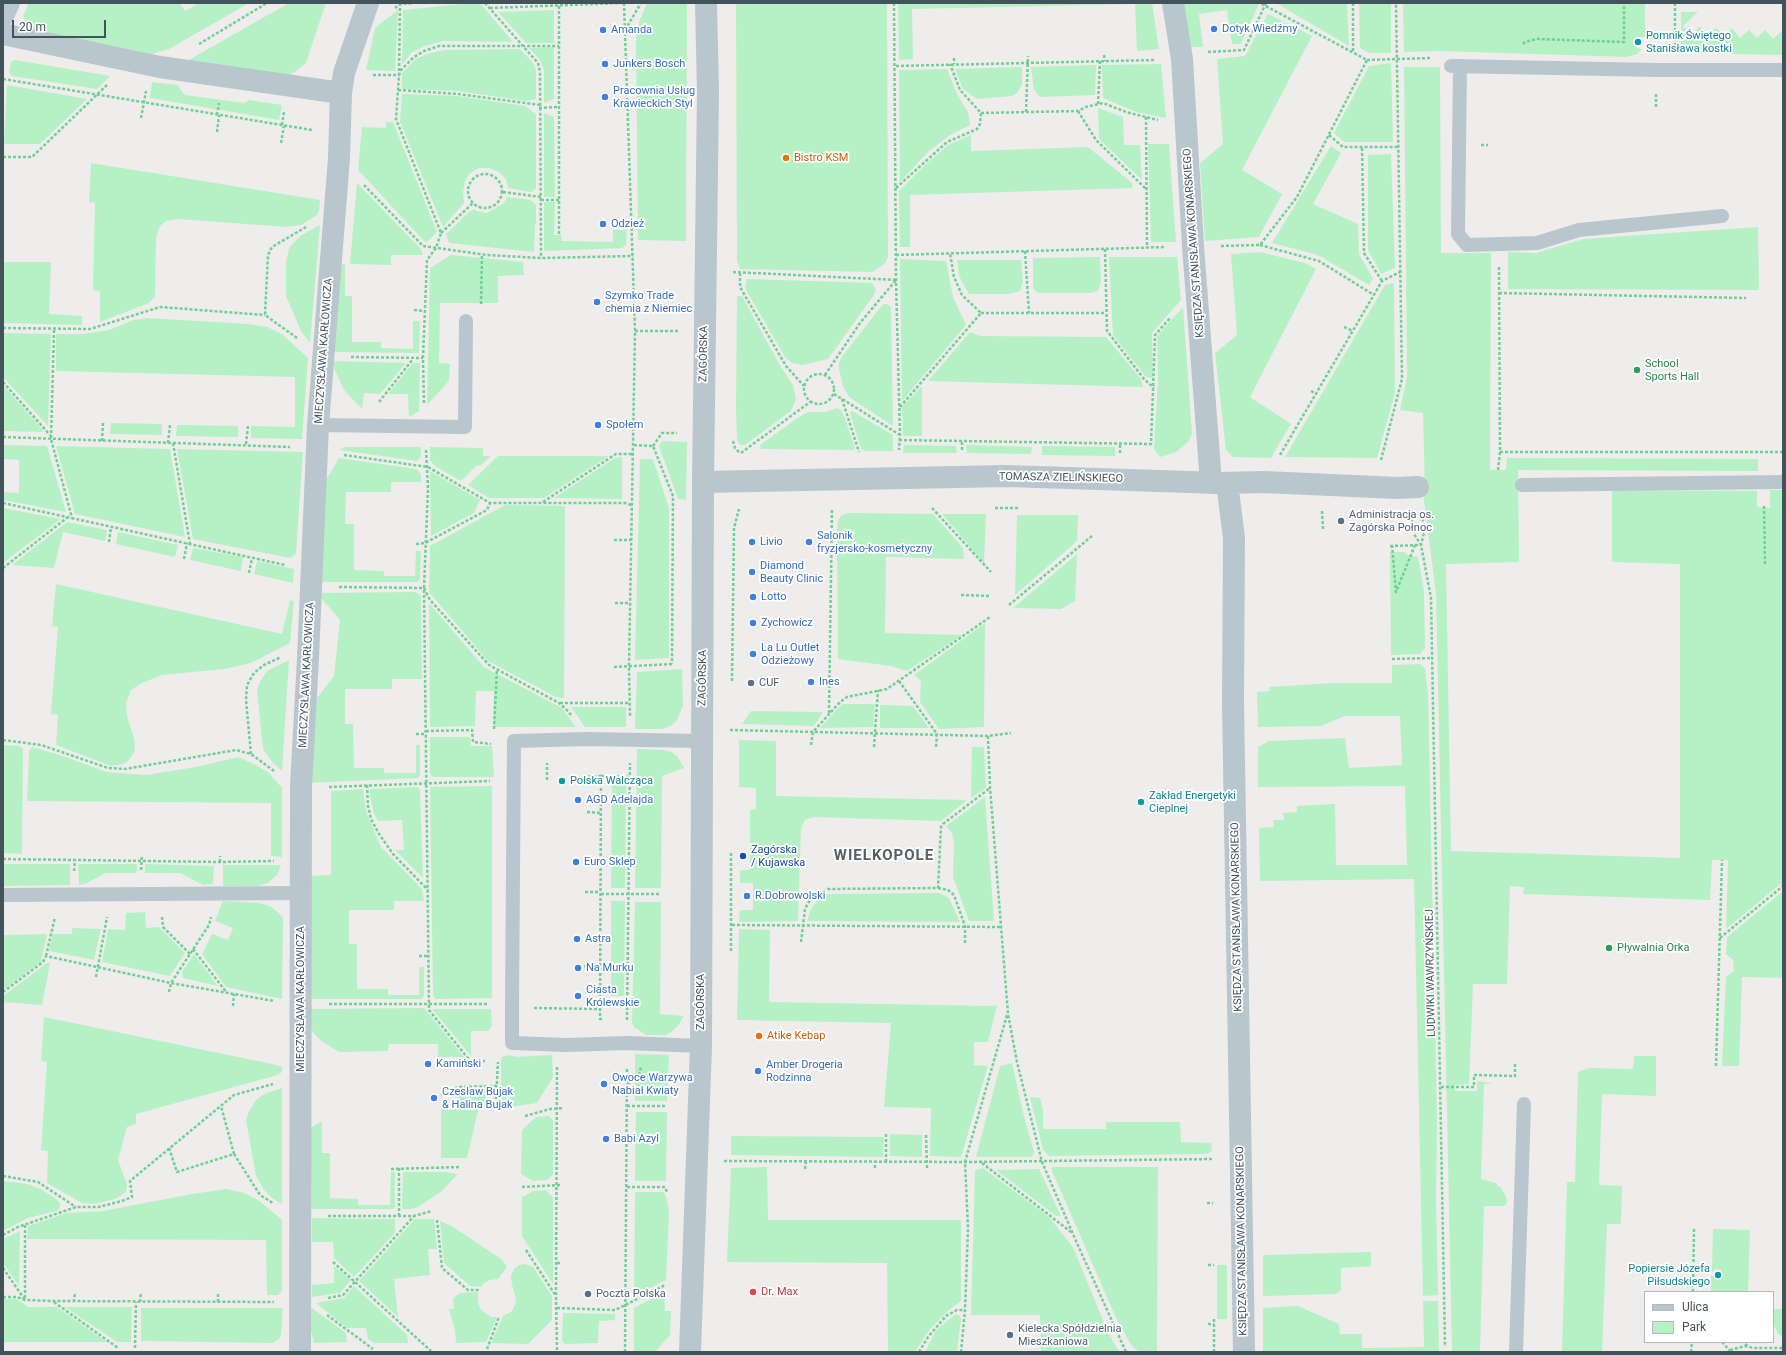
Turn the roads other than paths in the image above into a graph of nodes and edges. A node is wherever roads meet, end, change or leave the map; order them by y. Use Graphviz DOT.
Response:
graph roads {
  1 [pos="9,3"];
  2 [pos="368,3"];
  3 [pos="706,3"];
  4 [pos="1173,3"];
  5 [pos="3,16"];
  6 [pos="3,34"];
  7 [pos="1783,70"];
  8 [pos="341,93"];
  9 [pos="1722,216"];
  10 [pos="466,322"];
  11 [pos="318,425"];
  12 [pos="703,482"];
  13 [pos="1783,482"];
  14 [pos="1219,483"];
  15 [pos="1522,485"];
  16 [pos="1412,494"];
  17 [pos="702,741"];
  18 [pos="300,893"];
  19 [pos="3,895"];
  20 [pos="700,1046"];
  21 [pos="1524,1104"];
  22 [pos="300,1352"];
  23 [pos="690,1352"];
  24 [pos="1244,1352"];
  25 [pos="1516,1352"];
  1 -- 5 [label="street"];
  2 -- 8 [label="street, MIECZYSŁAWA KARŁOWICZA"];
  3 -- 12 [label="street, ZAGÓRSKA"];
  4 -- 14 [label="street, KSIĘDZA STANISŁAWA KONARSKIEGO"];
  6 -- 8 [label="street"];
  7 -- 9 [label="lane"];
  8 -- 11 [label="street, MIECZYSŁAWA KARŁOWICZA"];
  10 -- 11 [label="lane"];
  11 -- 18 [label="street, MIECZYSŁAWA KARŁOWICZA"];
  12 -- 14 [label="street, TOMASZA ZIELIŃSKIEGO"];
  12 -- 17 [label="street, ZAGÓRSKA"];
  13 -- 15 [label="lane"];
  14 -- 16 [label="street, TOMASZA ZIELIŃSKIEGO"];
  14 -- 24 [label="street, KSIĘDZA STANISŁAWA KONARSKIEGO"];
  17 -- 20 [label="street, ZAGÓRSKA"];
  17 -- 20 [label="lane"];
  18 -- 19 [label="lane"];
  18 -- 22 [label="street, MIECZYSŁAWA KARŁOWICZA"];
  20 -- 23 [label="street, ZAGÓRSKA"];
  21 -- 25 [label="lane"];
}
